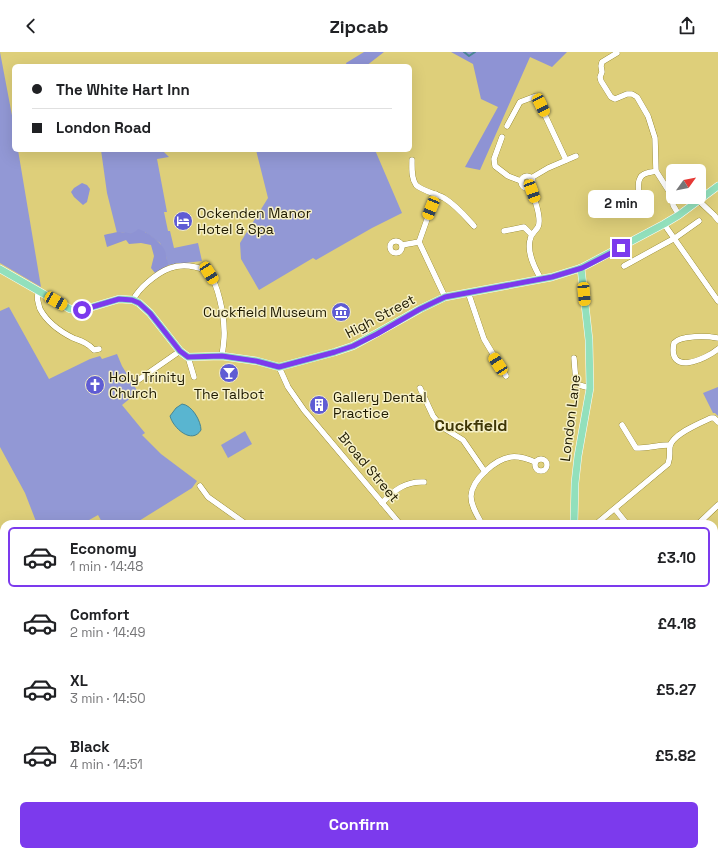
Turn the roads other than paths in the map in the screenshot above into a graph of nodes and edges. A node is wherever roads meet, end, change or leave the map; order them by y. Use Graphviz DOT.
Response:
graph roads {
  1 [pos="617,53"];
  2 [pos="507,126"];
  3 [pos="502,137"];
  4 [pos="576,156"];
  5 [pos="412,160"];
  6 [pos="566,160"];
  7 [pos="656,172"];
  8 [pos="531,178"];
  9 [pos="521,182"];
  10 [pos="718,186"];
  11 [pos="529,187"];
  12 [pos="436,194"];
  13 [pos="706,195"];
  14 [pos="695,204"];
  15 [pos="702,204"];
  16 [pos="631,212"];
  17 [pos="679,215"];
  18 [pos="718,220"];
  19 [pos="699,221"];
  20 [pos="664,224"];
  21 [pos="474,226"];
  22 [pos="504,231"];
  23 [pos="531,234"];
  24 [pos="675,238"];
  25 [pos="419,242"];
  26 [pos="402,245"];
  27 [pos="624,266"];
  28 [pos="582,268"];
  29 [pos="0,269"];
  30 [pos="541,279"];
  31 [pos="38,291"];
  32 [pos="468,292"];
  33 [pos="445,297"];
  34 [pos="132,300"];
  35 [pos="718,301"];
  36 [pos="718,338"];
  37 [pos="99,349"];
  38 [pos="718,349"];
  39 [pos="180,351"];
  40 [pos="222,356"];
  41 [pos="188,357"];
  42 [pos="574,358"];
  43 [pos="279,367"];
  44 [pos="506,376"];
  45 [pos="194,377"];
  46 [pos="134,383"];
  47 [pos="420,388"];
  48 [pos="590,388"];
  49 [pos="718,422"];
  50 [pos="622,425"];
  51 [pos="670,445"];
  52 [pos="535,462"];
  53 [pos="485,472"];
  54 [pos="424,482"];
  55 [pos="200,486"];
  56 [pos="382,503"];
  57 [pos="718,505"];
  58 [pos="615,509"];
  59 [pos="240,520"];
  60 [pos="397,520"];
  61 [pos="480,520"];
  62 [pos="574,520"];
  63 [pos="601,520"];
  64 [pos="624,520"];
  65 [pos="702,520"];
  1 -- 7 [label="street"];
  2 -- 6 [label="street"];
  3 -- 9 [label="street"];
  4 -- 6 [label="street"];
  5 -- 12 [label="street"];
  6 -- 8 [label="street"];
  7 -- 16 [label="street"];
  7 -- 17 [label="street"];
  8 -- 9 [label="street"];
  8 -- 11 [label="street"];
  9 -- 11 [label="street"];
  10 -- 13 [label="main road, High Street"];
  11 -- 23 [label="street"];
  12 -- 21 [label="street"];
  12 -- 25 [label="street"];
  14 -- 17 [label="main road, High Street"];
  15 -- 18 [label="street"];
  17 -- 20 [label="main road, High Street"];
  19 -- 24 [label="street"];
  20 -- 24 [label="street"];
  20 -- 28 [label="main road, High Street"];
  22 -- 23 [label="street"];
  23 -- 30 [label="street"];
  24 -- 27 [label="street"];
  24 -- 35 [label="street"];
  25 -- 26 [label="street"];
  25 -- 33 [label="street"];
  28 -- 30 [label="main road, High Street"];
  28 -- 48 [label="main road, London Lane"];
  29 -- 31 [label="main road"];
  30 -- 32 [label="main road, High Street"];
  31 -- 34 [label="main road"];
  31 -- 37 [label="street"];
  32 -- 33 [label="main road, High Street"];
  32 -- 44 [label="street"];
  33 -- 43 [label="main road, High Street"];
  34 -- 39 [label="main road"];
  34 -- 40 [label="street"];
  36 -- 38 [label="street"];
  39 -- 41 [label="main road"];
  39 -- 46 [label="street"];
  40 -- 41 [label="main road, High Street"];
  40 -- 43 [label="main road, High Street"];
  41 -- 45 [label="street"];
  42 -- 48 [label="street"];
  43 -- 56 [label="street, Broad Street"];
  47 -- 53 [label="street"];
  48 -- 62 [label="main road, London Lane"];
  49 -- 51 [label="street"];
  50 -- 51 [label="street"];
  51 -- 58 [label="street"];
  52 -- 53 [label="street"];
  53 -- 61 [label="street"];
  54 -- 56 [label="street"];
  55 -- 59 [label="street"];
  56 -- 60 [label="street, Broad Street"];
  57 -- 65 [label="street"];
  58 -- 63 [label="street"];
  58 -- 64 [label="street"];
}
